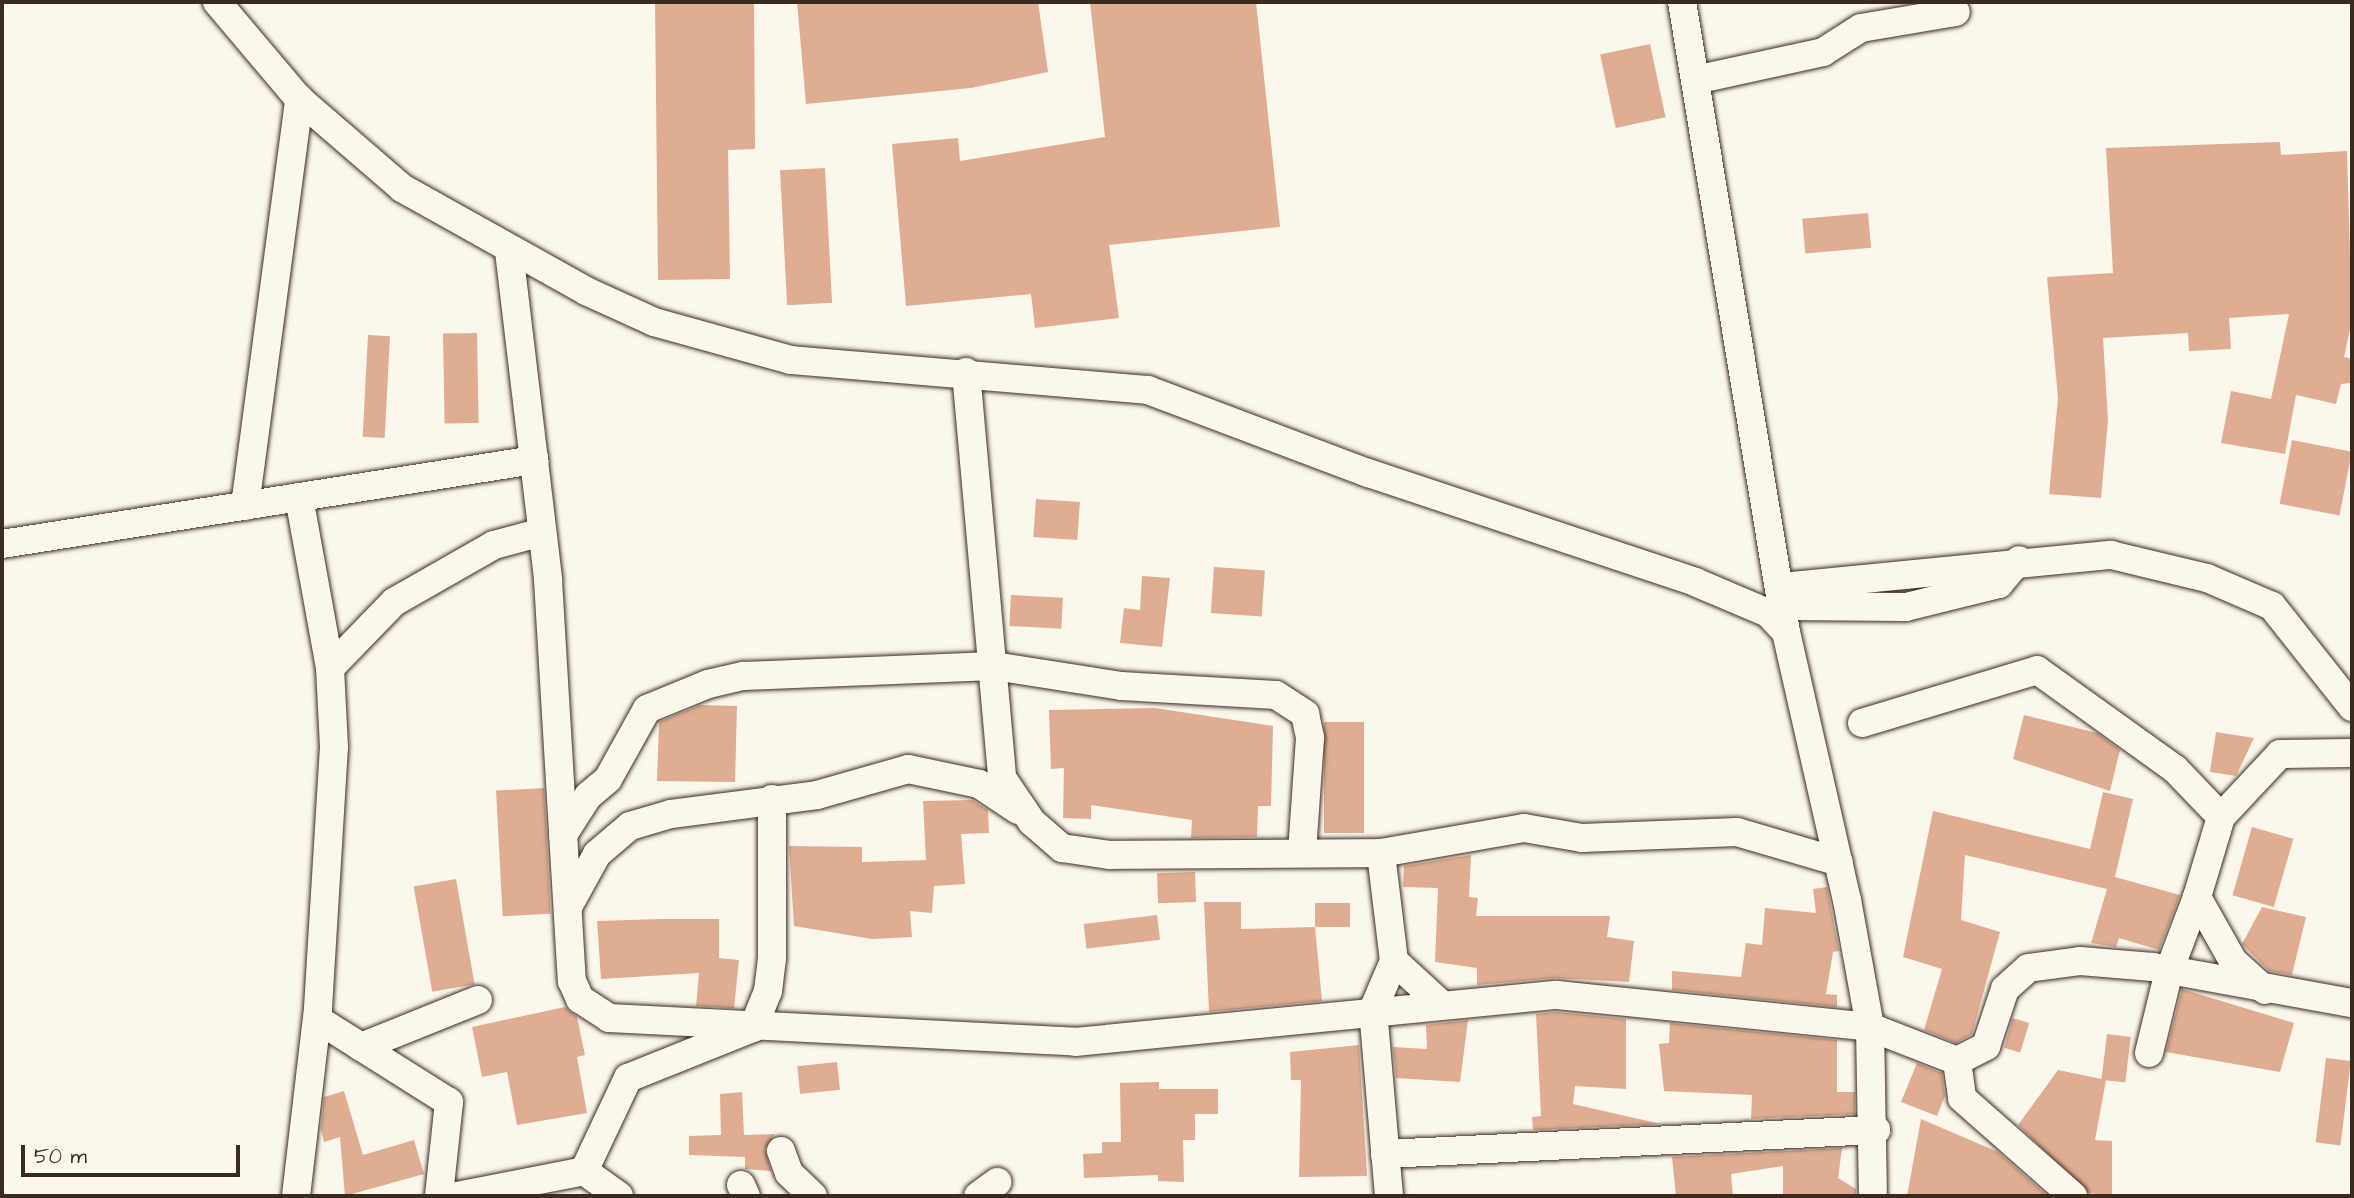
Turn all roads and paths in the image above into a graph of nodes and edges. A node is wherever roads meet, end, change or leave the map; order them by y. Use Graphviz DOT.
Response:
graph roads {
  1 [pos="1682,2"];
  2 [pos="227,8"];
  3 [pos="1956,12"];
  4 [pos="1695,80"];
  5 [pos="299,99"];
  6 [pos="509,251"];
  7 [pos="966,372"];
  8 [pos="534,460"];
  9 [pos="299,497"];
  10 [pos="245,506"];
  11 [pos="542,532"];
  12 [pos="2,544"];
  13 [pos="1784,608"];
  14 [pos="994,666"];
  15 [pos="330,668"];
  16 [pos="2352,707"];
  17 [pos="1862,723"];
  18 [pos="2352,753"];
  19 [pos="772,799"];
  20 [pos="1028,817"];
  21 [pos="2221,817"];
  22 [pos="563,835"];
  23 [pos="1303,853"];
  24 [pos="1381,853"];
  25 [pos="1839,862"];
  26 [pos="2197,897"];
  27 [pos="568,908"];
  28 [pos="1394,961"];
  29 [pos="2169,971"];
  30 [pos="2265,990"];
  31 [pos="478,1000"];
  32 [pos="2352,1003"];
  33 [pos="1441,1004"];
  34 [pos="1373,1010"];
  35 [pos="317,1019"];
  36 [pos="1870,1027"];
  37 [pos="753,1028"];
  38 [pos="361,1047"];
  39 [pos="2149,1053"];
  40 [pos="1956,1061"];
  41 [pos="1876,1130"];
  42 [pos="781,1152"];
  43 [pos="1385,1154"];
  44 [pos="584,1171"];
  45 [pos="296,1196"];
  46 [pos="439,1196"];
  47 [pos="457,1196"];
  48 [pos="619,1196"];
  49 [pos="813,1196"];
  50 [pos="1389,1196"];
  51 [pos="1873,1196"];
  52 [pos="2073,1196"];
  1 -- 4 [label="street"];
  2 -- 5 [label="street"];
  3 -- 4 [label="street"];
  4 -- 13 [label="street"];
  5 -- 6 [label="street"];
  5 -- 10 [label="street"];
  6 -- 7 [label="street"];
  6 -- 8 [label="street"];
  7 -- 13 [label="street"];
  7 -- 14 [label="street"];
  8 -- 9 [label="street"];
  8 -- 11 [label="street"];
  9 -- 10 [label="street"];
  9 -- 15 [label="street"];
  10 -- 12 [label="street"];
  11 -- 15 [label="street"];
  11 -- 22 [label="street"];
  13 -- 16 [label="street"];
  13 -- 25 [label="street"];
  14 -- 20 [label="street"];
  14 -- 22 [label="street"];
  14 -- 23 [label="street"];
  15 -- 35 [label="street"];
  17 -- 21 [label="street"];
  18 -- 21 [label="street"];
  19 -- 20 [label="street"];
  19 -- 27 [label="street"];
  19 -- 37 [label="street"];
  20 -- 23 [label="street"];
  21 -- 26 [label="street"];
  22 -- 27 [label="street"];
  23 -- 24 [label="street"];
  24 -- 25 [label="street"];
  24 -- 28 [label="street"];
  25 -- 36 [label="street"];
  26 -- 29 [label="street"];
  26 -- 30 [label="street"];
  27 -- 37 [label="street"];
  28 -- 33 [label="street"];
  28 -- 34 [label="street"];
  29 -- 30 [label="street"];
  29 -- 39 [label="street"];
  29 -- 40 [label="street"];
  30 -- 32 [label="street"];
  31 -- 38 [label="street"];
  33 -- 34 [label="street"];
  33 -- 36 [label="street"];
  34 -- 37 [label="street"];
  34 -- 43 [label="street"];
  35 -- 38 [label="street"];
  35 -- 45 [label="street"];
  36 -- 40 [label="street"];
  36 -- 41 [label="street"];
  37 -- 44 [label="street"];
  38 -- 46 [label="street"];
  40 -- 52 [label="street"];
  41 -- 43 [label="street"];
  41 -- 51 [label="street"];
  42 -- 49 [label="street"];
  43 -- 50 [label="street"];
  44 -- 47 [label="street"];
  44 -- 48 [label="street"];
}
